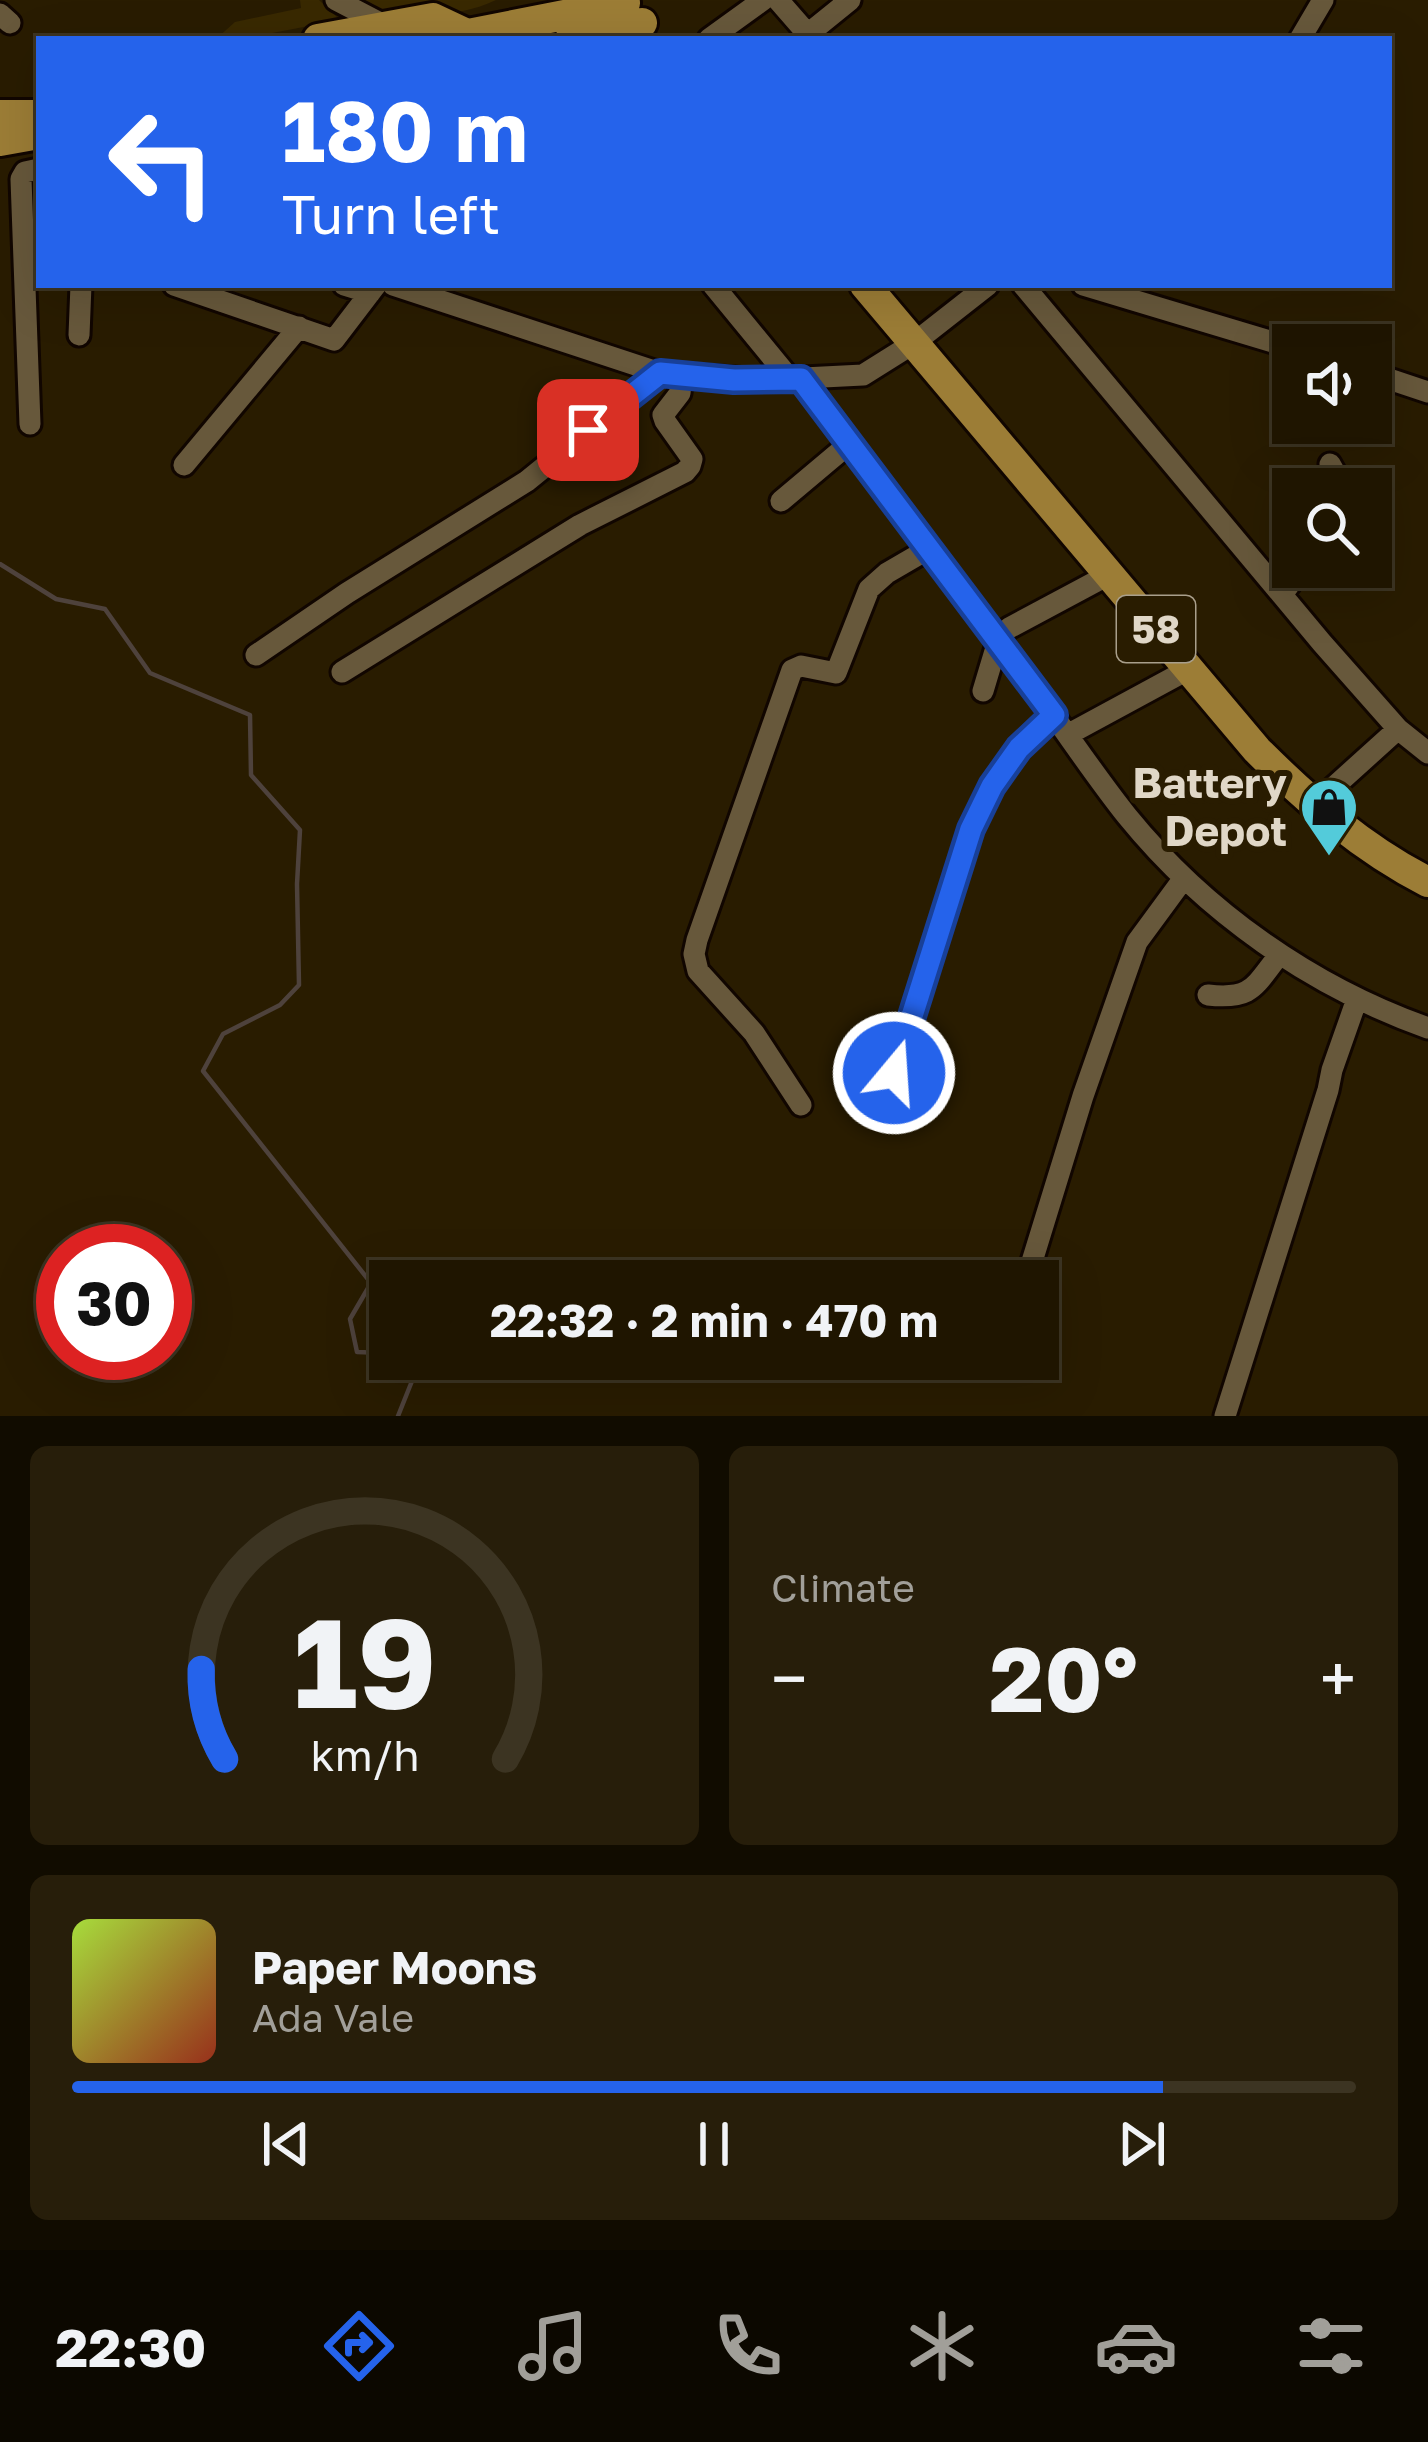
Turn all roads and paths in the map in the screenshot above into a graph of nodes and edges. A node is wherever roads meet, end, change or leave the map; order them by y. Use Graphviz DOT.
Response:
graph roads {
  1 [pos="336,0"];
  2 [pos="507,0"];
  3 [pos="763,0"];
  4 [pos="778,0"];
  5 [pos="850,0"];
  6 [pos="1323,0"];
  7 [pos="635,13"];
  8 [pos="386,26"];
  9 [pos="463,35"];
  10 [pos="334,36"];
  11 [pos="578,36"];
  12 [pos="713,36"];
  13 [pos="809,36"];
  14 [pos="811,36"];
  15 [pos="1302,36"];
  16 [pos="0,115"];
  17 [pos="36,115"];
  18 [pos="36,135"];
  19 [pos="0,141"];
  20 [pos="36,170"];
  21 [pos="31,237"];
  22 [pos="81,288"];
  23 [pos="183,288"];
  24 [pos="402,288"];
  25 [pos="716,288"];
  26 [pos="868,288"];
  27 [pos="984,288"];
  28 [pos="1025,288"];
  29 [pos="1108,288"];
  30 [pos="373,289"];
  31 [pos="1151,293"];
  32 [pos="299,328"];
  33 [pos="79,335"];
  34 [pos="1272,339"];
  35 [pos="914,343"];
  36 [pos="671,374"];
  37 [pos="795,379"];
  38 [pos="1392,380"];
  39 [pos="1428,392"];
  40 [pos="30,424"];
  41 [pos="850,443"];
  42 [pos="1330,464"];
  43 [pos="184,465"];
  44 [pos="1332,468"];
  45 [pos="781,501"];
  46 [pos="930,548"];
  47 [pos="1110,574"];
  48 [pos="1288,588"];
  49 [pos="1282,596"];
  50 [pos="1003,634"];
  51 [pos="256,655"];
  52 [pos="1189,669"];
  53 [pos="342,672"];
  54 [pos="983,691"];
  55 [pos="1054,715"];
  56 [pos="1398,729"];
  57 [pos="1069,734"];
  58 [pos="1428,753"];
  59 [pos="1315,804"];
  60 [pos="1184,878"];
  61 [pos="1428,882"];
  62 [pos="1280,954"];
  63 [pos="1208,995"];
  64 [pos="1357,999"];
  65 [pos="1428,1028"];
  66 [pos="894,1073"];
  67 [pos="801,1105"];
  68 [pos="1032,1260"];
  69 [pos="1225,1416"];
  1 -- 8 [label="street"];
  2 -- 9 [label="highway"];
  3 -- 12 [label="street"];
  4 -- 13 [label="street"];
  5 -- 14 [label="street"];
  6 -- 15 [label="street"];
  7 -- 9 [label="highway"];
  7 -- 11 [label="highway"];
  8 -- 9 [label="highway"];
  8 -- 10 [label="highway"];
  16 -- 17 [label="highway"];
  18 -- 19 [label="highway"];
  20 -- 21 [label="street"];
  21 -- 40 [label="street"];
  22 -- 33 [label="street"];
  23 -- 32 [label="street"];
  24 -- 36 [label="street"];
  25 -- 37 [label="street"];
  26 -- 35 [label="highway, 58"];
  27 -- 35 [label="street"];
  28 -- 49 [label="street"];
  29 -- 31 [label="street"];
  30 -- 32 [label="street"];
  31 -- 34 [label="street"];
  32 -- 43 [label="street"];
  35 -- 37 [label="street"];
  35 -- 47 [label="highway, 58"];
  36 -- 37 [label="street"];
  36 -- 51 [label="street"];
  36 -- 53 [label="street"];
  37 -- 41 [label="street"];
  38 -- 39 [label="street"];
  41 -- 45 [label="street"];
  41 -- 46 [label="street"];
  42 -- 44 [label="street"];
  46 -- 50 [label="street"];
  46 -- 67 [label="street"];
  47 -- 50 [label="street"];
  47 -- 52 [label="highway, 58"];
  48 -- 49 [label="street"];
  49 -- 56 [label="street"];
  50 -- 54 [label="street"];
  50 -- 55 [label="street"];
  52 -- 57 [label="street"];
  52 -- 59 [label="highway, 58"];
  55 -- 57 [label="street"];
  55 -- 66 [label="street"];
  56 -- 58 [label="street"];
  56 -- 59 [label="street"];
  57 -- 60 [label="street"];
  59 -- 61 [label="highway, 58"];
  60 -- 62 [label="street"];
  60 -- 68 [label="street"];
  62 -- 63 [label="street"];
  62 -- 64 [label="street"];
  64 -- 65 [label="street"];
  64 -- 69 [label="street"];
}
